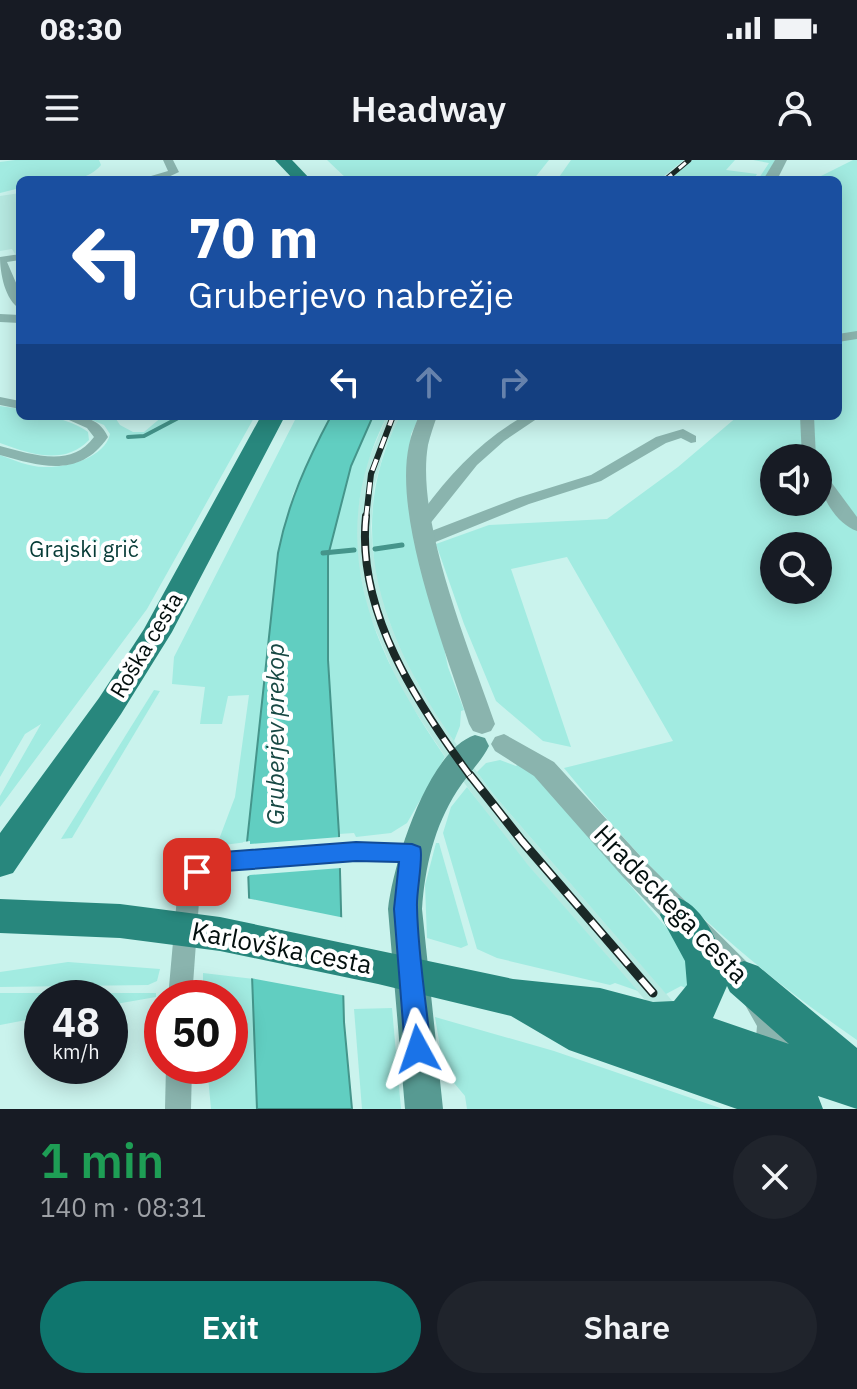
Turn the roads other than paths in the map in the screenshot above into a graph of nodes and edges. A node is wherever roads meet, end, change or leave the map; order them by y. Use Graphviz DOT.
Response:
graph roads {
  1 [pos="168,160"];
  2 [pos="283,160"];
  3 [pos="164,176"];
  4 [pos="299,176"];
  5 [pos="0,260"];
  6 [pos="16,296"];
  7 [pos="79,420"];
  8 [pos="271,420"];
  9 [pos="426,420"];
  10 [pos="528,420"];
  11 [pos="807,420"];
  12 [pos="691,439"];
  13 [pos="808,444"];
  14 [pos="0,450"];
  15 [pos="832,496"];
  16 [pos="857,526"];
  17 [pos="425,530"];
  18 [pos="477,749"];
  19 [pos="412,853"];
  20 [pos="0,862"];
  21 [pos="679,915"];
  22 [pos="0,916"];
  23 [pos="744,979"];
  24 [pos="182,980"];
  25 [pos="513,998"];
  26 [pos="652,1021"];
  27 [pos="857,1076"];
  28 [pos="179,1084"];
  29 [pos="780,1088"];
  30 [pos="857,1089"];
  31 [pos="178,1109"];
  32 [pos="424,1109"];
  1 -- 3 [label="street"];
  2 -- 4 [label="main road"];
  5 -- 6 [label="street"];
  7 -- 14 [label="street"];
  8 -- 20 [label="main road, Roška cesta"];
  9 -- 17 [label="street"];
  10 -- 17 [label="street"];
  11 -- 13 [label="street"];
  12 -- 17 [label="street"];
  15 -- 16 [label="street"];
  17 -- 18 [label="street"];
  18 -- 19 [label="main road"];
  18 -- 21 [label="street, Hradeckega cesta"];
  19 -- 24 [label="street"];
  19 -- 32 [label="main road"];
  21 -- 23 [label="street, Hradeckega cesta"];
  21 -- 26 [label="main road"];
  22 -- 25 [label="main road, Karlovška cesta"];
  23 -- 27 [label="main road"];
  23 -- 29 [label="street, Hradeckega cesta"];
  25 -- 26 [label="main road, Karlovška cesta"];
  25 -- 29 [label="main road, Karlovška cesta"];
  26 -- 29 [label="main road, Karlovška cesta"];
  28 -- 31 [label="street"];
  29 -- 30 [label="main road"];
}
